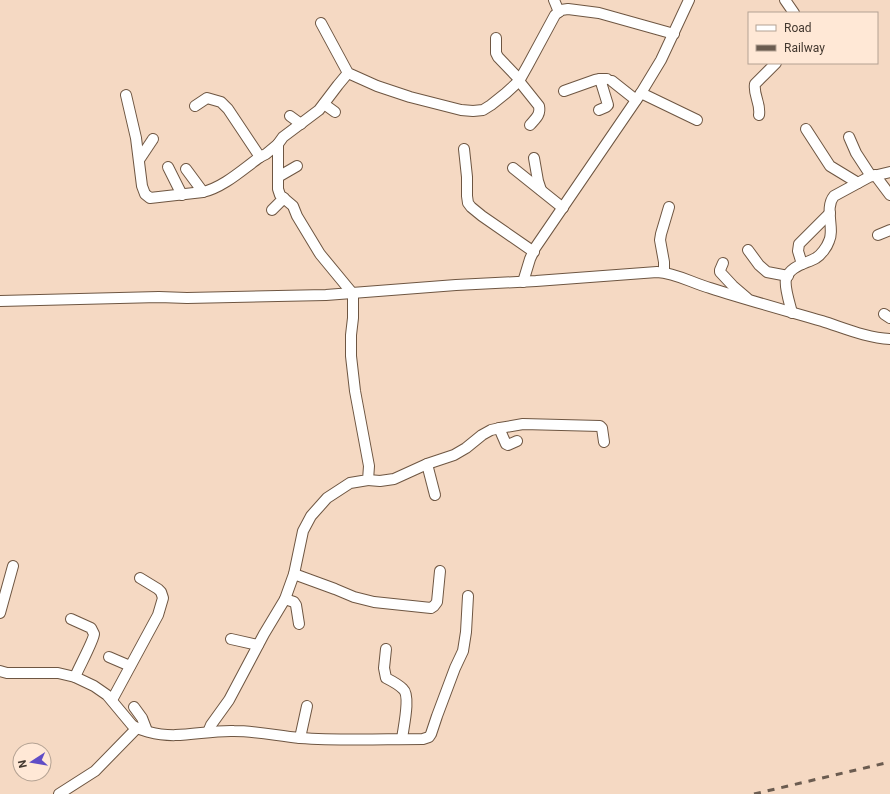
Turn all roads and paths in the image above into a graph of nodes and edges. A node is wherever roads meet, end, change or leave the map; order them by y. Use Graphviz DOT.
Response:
graph roads {
  1 [pos="554,0"];
  2 [pos="689,0"];
  3 [pos="785,0"];
  4 [pos="558,12"];
  5 [pos="793,12"];
  6 [pos="321,23"];
  7 [pos="674,34"];
  8 [pos="496,38"];
  9 [pos="775,64"];
  10 [pos="348,73"];
  11 [pos="519,80"];
  12 [pos="606,80"];
  13 [pos="564,91"];
  14 [pos="126,95"];
  15 [pos="638,97"];
  16 [pos="324,104"];
  17 [pos="195,106"];
  18 [pos="599,110"];
  19 [pos="335,112"];
  20 [pos="759,115"];
  21 [pos="290,116"];
  22 [pos="697,120"];
  23 [pos="301,124"];
  24 [pos="530,125"];
  25 [pos="806,129"];
  26 [pos="849,137"];
  27 [pos="153,139"];
  28 [pos="278,144"];
  29 [pos="464,149"];
  30 [pos="260,157"];
  31 [pos="534,158"];
  32 [pos="139,160"];
  33 [pos="297,166"];
  34 [pos="168,167"];
  35 [pos="513,168"];
  36 [pos="186,169"];
  37 [pos="890,172"];
  38 [pos="873,176"];
  39 [pos="278,178"];
  40 [pos="858,183"];
  41 [pos="541,190"];
  42 [pos="203,192"];
  43 [pos="182,195"];
  44 [pos="890,195"];
  45 [pos="284,198"];
  46 [pos="669,207"];
  47 [pos="563,208"];
  48 [pos="272,210"];
  49 [pos="830,213"];
  50 [pos="890,230"];
  51 [pos="878,235"];
  52 [pos="748,250"];
  53 [pos="534,252"];
  54 [pos="723,263"];
  55 [pos="802,264"];
  56 [pos="664,272"];
  57 [pos="788,276"];
  58 [pos="524,282"];
  59 [pos="353,294"];
  60 [pos="0,301"];
  61 [pos="750,301"];
  62 [pos="792,313"];
  63 [pos="890,337"];
  64 [pos="499,428"];
  65 [pos="517,441"];
  66 [pos="604,442"];
  67 [pos="427,464"];
  68 [pos="368,480"];
  69 [pos="435,495"];
  70 [pos="13,566"];
  71 [pos="440,571"];
  72 [pos="294,574"];
  73 [pos="140,578"];
  74 [pos="468,596"];
  75 [pos="285,599"];
  76 [pos="0,611"];
  77 [pos="71,620"];
  78 [pos="299,624"];
  79 [pos="231,639"];
  80 [pos="258,645"];
  81 [pos="386,649"];
  82 [pos="109,657"];
  83 [pos="130,666"];
  84 [pos="0,671"];
  85 [pos="75,677"];
  86 [pos="112,700"];
  87 [pos="307,706"];
  88 [pos="134,707"];
  89 [pos="137,728"];
  90 [pos="148,731"];
  91 [pos="208,732"];
  92 [pos="300,738"];
  93 [pos="402,739"];
  94 [pos="59,794"];
  1 -- 4 [label="street"];
  2 -- 7 [label="street"];
  3 -- 5 [label="street"];
  4 -- 7 [label="street"];
  4 -- 11 [label="street"];
  6 -- 10 [label="street"];
  7 -- 15 [label="street"];
  8 -- 11 [label="street"];
  9 -- 20 [label="street"];
  10 -- 11 [label="street"];
  10 -- 16 [label="street"];
  11 -- 24 [label="street"];
  12 -- 13 [label="street"];
  12 -- 15 [label="street"];
  12 -- 18 [label="street"];
  14 -- 32 [label="street"];
  15 -- 22 [label="street"];
  15 -- 47 [label="street"];
  16 -- 19 [label="street"];
  16 -- 23 [label="street"];
  17 -- 30 [label="street"];
  21 -- 23 [label="street"];
  23 -- 28 [label="street"];
  25 -- 40 [label="street"];
  26 -- 38 [label="street"];
  27 -- 32 [label="street"];
  28 -- 30 [label="street"];
  28 -- 39 [label="street"];
  29 -- 53 [label="street"];
  30 -- 42 [label="street"];
  31 -- 41 [label="street"];
  32 -- 43 [label="street"];
  33 -- 39 [label="street"];
  34 -- 43 [label="street"];
  35 -- 41 [label="street"];
  36 -- 42 [label="street"];
  37 -- 38 [label="street"];
  38 -- 40 [label="street"];
  38 -- 44 [label="street"];
  39 -- 45 [label="street"];
  40 -- 49 [label="street"];
  41 -- 47 [label="street"];
  42 -- 43 [label="street"];
  45 -- 48 [label="street"];
  45 -- 59 [label="street"];
  46 -- 56 [label="street"];
  47 -- 53 [label="street"];
  49 -- 55 [label="street"];
  49 -- 55 [label="street"];
  50 -- 51 [label="street"];
  52 -- 57 [label="street"];
  53 -- 58 [label="street"];
  54 -- 61 [label="street"];
  55 -- 57 [label="street"];
  56 -- 58 [label="street"];
  56 -- 61 [label="street"];
  57 -- 62 [label="street"];
  58 -- 59 [label="street"];
  59 -- 60 [label="street"];
  59 -- 68 [label="street"];
  61 -- 62 [label="street"];
  62 -- 63 [label="street"];
  64 -- 65 [label="street"];
  64 -- 66 [label="street"];
  64 -- 67 [label="street"];
  67 -- 68 [label="street"];
  67 -- 69 [label="street"];
  68 -- 72 [label="street"];
  70 -- 76 [label="street"];
  71 -- 72 [label="street"];
  72 -- 75 [label="street"];
  73 -- 83 [label="street"];
  74 -- 93 [label="street"];
  75 -- 78 [label="street"];
  75 -- 80 [label="street"];
  77 -- 85 [label="street"];
  79 -- 80 [label="street"];
  80 -- 91 [label="street"];
  81 -- 93 [label="street"];
  82 -- 83 [label="street"];
  83 -- 86 [label="street"];
  84 -- 85 [label="street"];
  85 -- 86 [label="street"];
  86 -- 89 [label="street"];
  87 -- 92 [label="street"];
  88 -- 90 [label="street"];
  89 -- 90 [label="street"];
  89 -- 94 [label="street"];
  90 -- 91 [label="street"];
  91 -- 92 [label="street"];
  92 -- 93 [label="street"];
}
